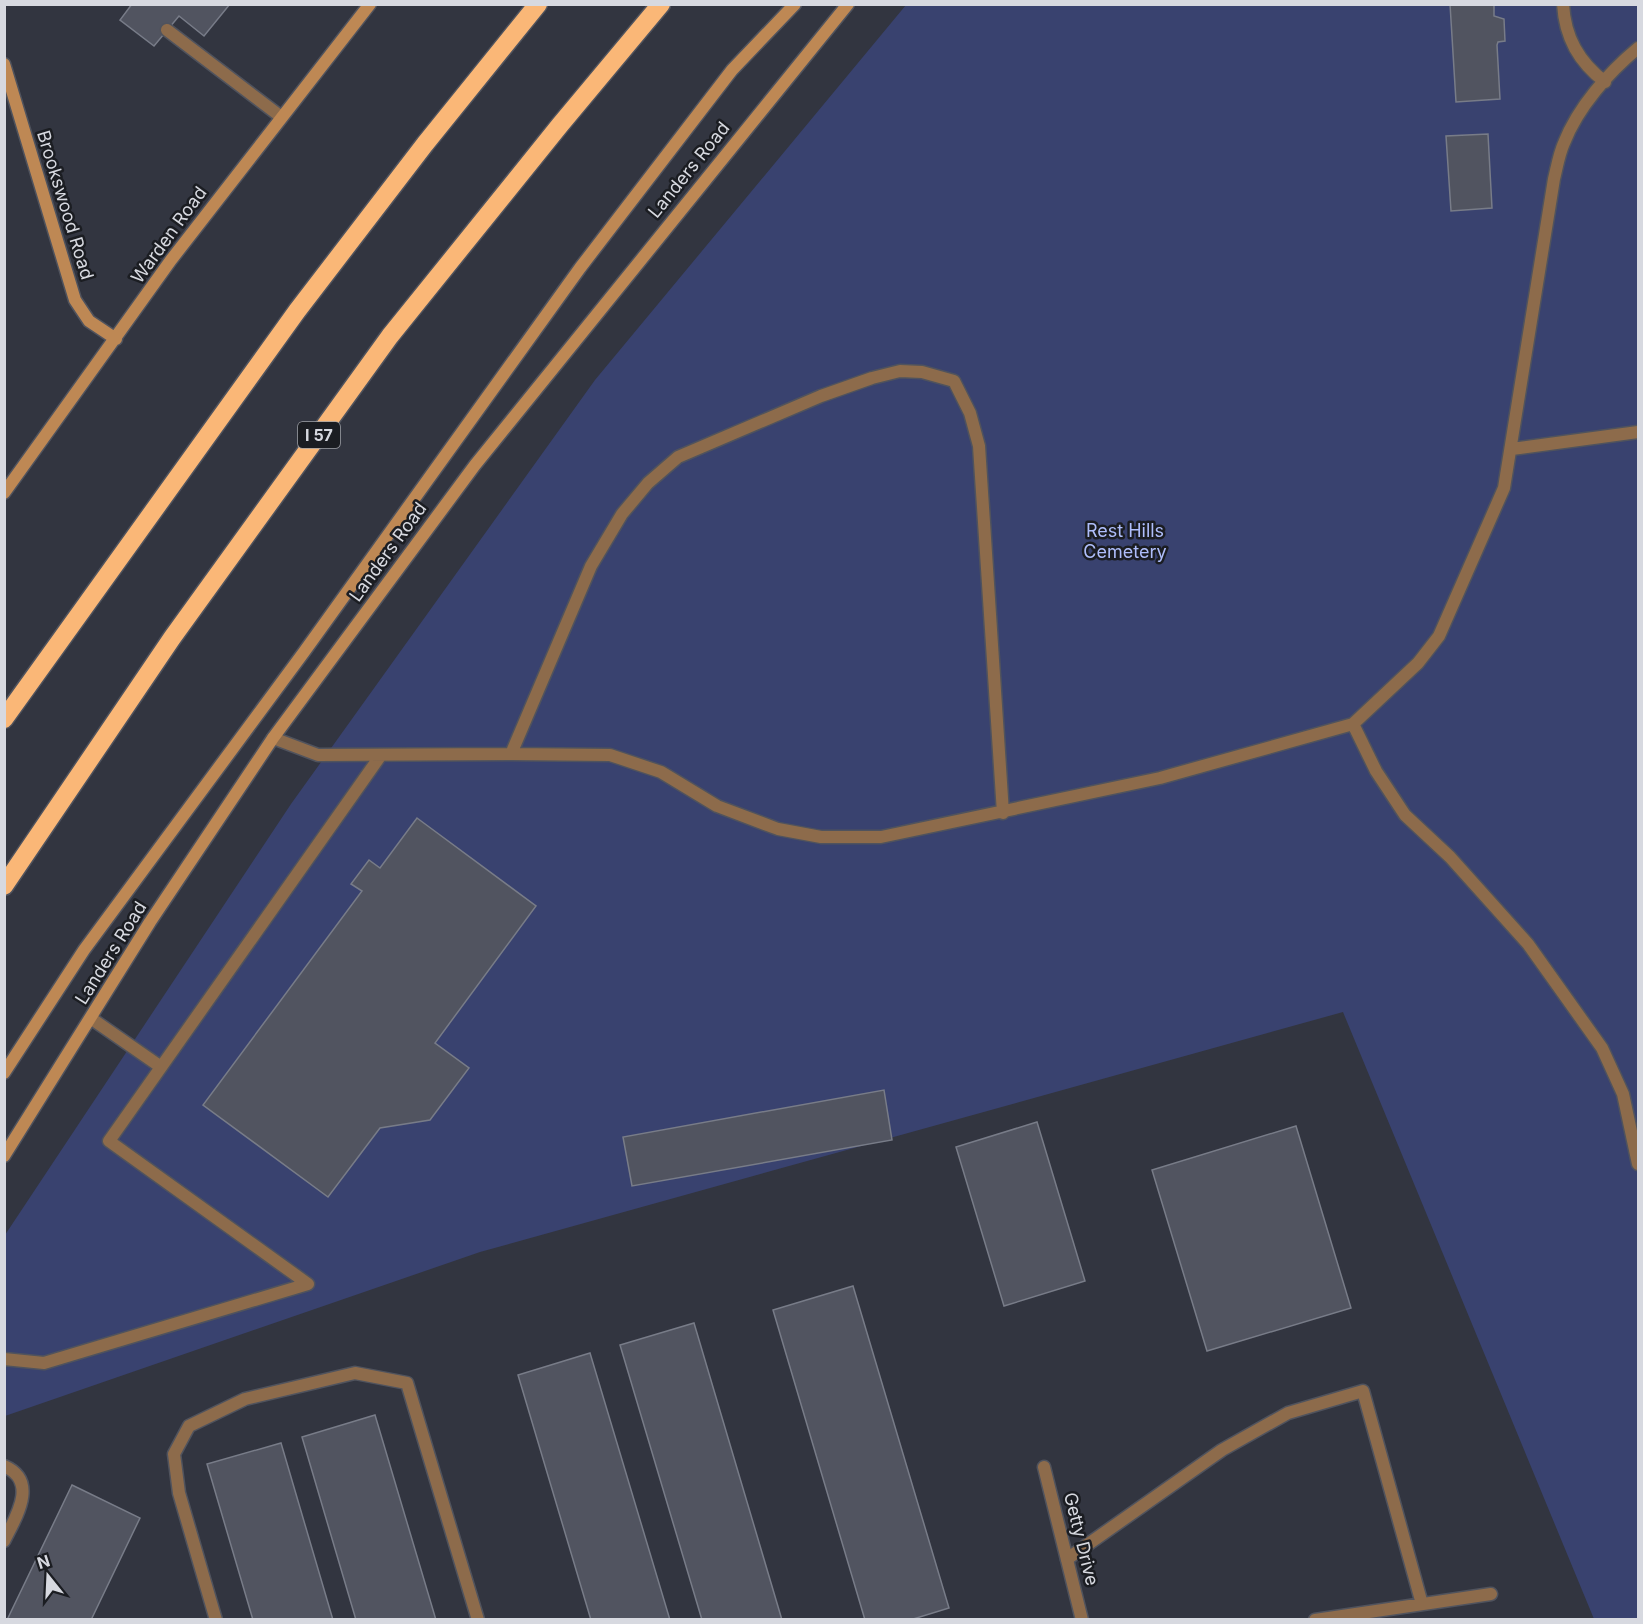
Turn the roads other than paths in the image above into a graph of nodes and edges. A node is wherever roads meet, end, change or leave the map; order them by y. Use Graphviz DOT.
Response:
graph roads {
  1 [pos="370,4"];
  2 [pos="538,4"];
  3 [pos="661,4"];
  4 [pos="795,4"];
  5 [pos="848,4"];
  6 [pos="1563,4"];
  7 [pos="167,30"];
  8 [pos="1638,48"];
  9 [pos="4,64"];
  10 [pos="1605,82"];
  11 [pos="280,116"];
  12 [pos="116,339"];
  13 [pos="1638,432"];
  14 [pos="1512,449"];
  15 [pos="4,493"];
  16 [pos="4,719"];
  17 [pos="1353,724"];
  18 [pos="273,738"];
  19 [pos="511,754"];
  20 [pos="381,755"];
  21 [pos="1003,813"];
  22 [pos="4,886"];
  23 [pos="92,1019"];
  24 [pos="161,1067"];
  25 [pos="4,1074"];
  26 [pos="4,1156"];
  27 [pos="1638,1164"];
  28 [pos="4,1359"];
  29 [pos="4,1466"];
  30 [pos="1044,1467"];
  31 [pos="4,1541"];
  32 [pos="1067,1558"];
  33 [pos="1491,1594"];
  34 [pos="1422,1604"];
  35 [pos="216,1620"];
  36 [pos="478,1620"];
  37 [pos="1082,1620"];
  38 [pos="1315,1620"];
  1 -- 11 [label="main road, Warden Road"];
  2 -- 16 [label="highway"];
  3 -- 22 [label="highway, I 57"];
  4 -- 25 [label="main road"];
  5 -- 18 [label="main road, Landers Road"];
  6 -- 10 [label="street"];
  7 -- 11 [label="street"];
  8 -- 10 [label="street"];
  9 -- 12 [label="main road, Brookswood Road"];
  10 -- 14 [label="street"];
  11 -- 12 [label="main road, Warden Road"];
  12 -- 15 [label="main road, Warden Road"];
  13 -- 14 [label="street"];
  14 -- 17 [label="street"];
  17 -- 21 [label="street"];
  17 -- 27 [label="street"];
  18 -- 20 [label="street"];
  18 -- 23 [label="main road, Landers Road"];
  19 -- 20 [label="street"];
  19 -- 21 [label="street"];
  19 -- 21 [label="street"];
  20 -- 24 [label="street"];
  23 -- 24 [label="street"];
  23 -- 26 [label="main road, Landers Road"];
  24 -- 28 [label="street"];
  29 -- 31 [label="street"];
  30 -- 32 [label="street, Getty Drive"];
  32 -- 34 [label="street"];
  32 -- 37 [label="street, Getty Drive"];
  33 -- 34 [label="street"];
  34 -- 38 [label="street"];
  35 -- 36 [label="street"];
}
